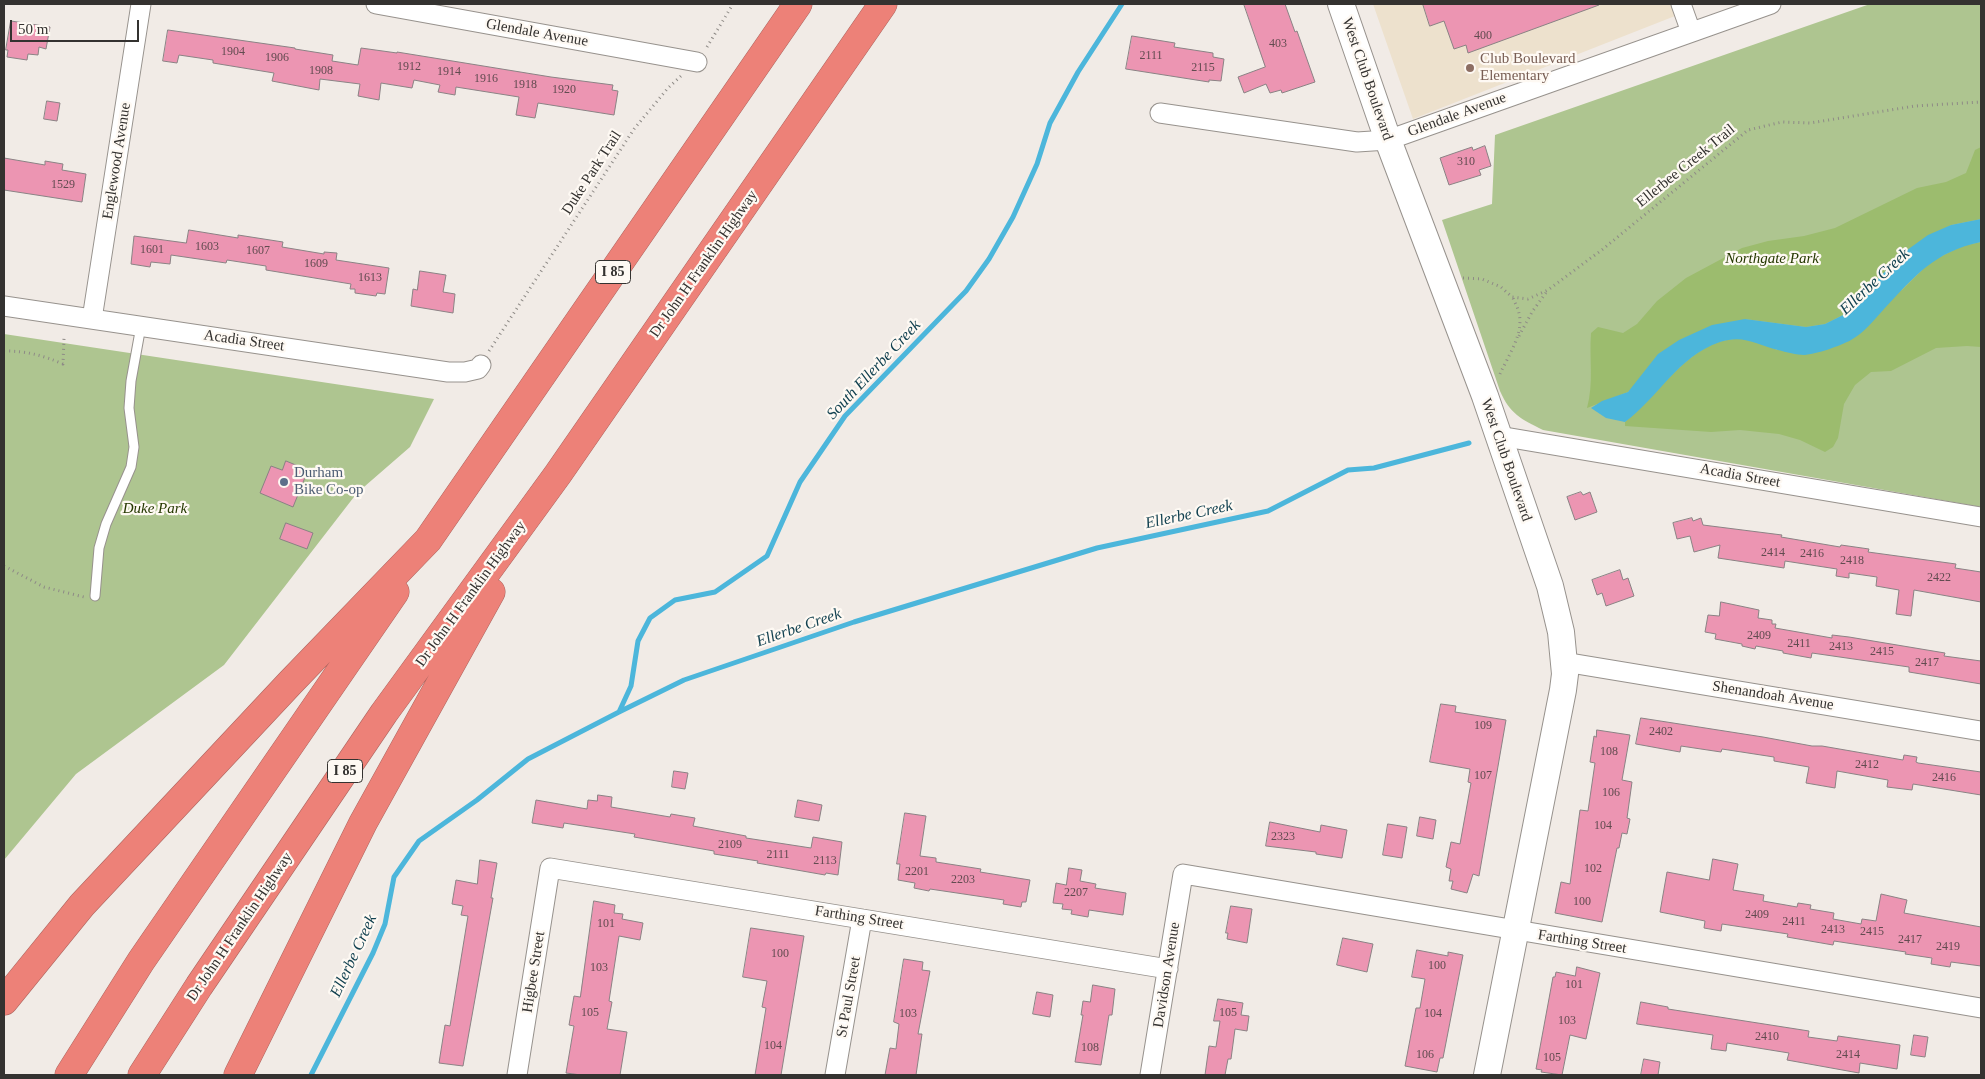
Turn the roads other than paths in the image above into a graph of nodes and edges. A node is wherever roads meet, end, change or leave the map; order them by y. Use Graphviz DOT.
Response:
graph roads {
  1 [pos="141,4"];
  2 [pos="376,4"];
  3 [pos="798,4"];
  4 [pos="883,4"];
  5 [pos="1341,4"];
  6 [pos="1681,4"];
  7 [pos="1771,4"];
  8 [pos="1691,32"];
  9 [pos="698,62"];
  10 [pos="1160,113"];
  11 [pos="1388,140"];
  12 [pos="4,306"];
  13 [pos="92,319"];
  14 [pos="141,326"];
  15 [pos="481,365"];
  16 [pos="1498,436"];
  17 [pos="558,474"];
  18 [pos="1981,517"];
  19 [pos="428,540"];
  20 [pos="96,596"];
  21 [pos="1564,662"];
  22 [pos="1981,731"];
  23 [pos="550,868"];
  24 [pos="1183,874"];
  25 [pos="862,919"];
  26 [pos="1514,931"];
  27 [pos="1168,969"];
  28 [pos="4,1001"];
  29 [pos="1981,1008"];
  30 [pos="70,1075"];
  31 [pos="142,1075"];
  32 [pos="238,1075"];
  33 [pos="517,1075"];
  34 [pos="835,1075"];
  35 [pos="1150,1075"];
  36 [pos="1487,1075"];
  1 -- 13 [label="street, Englewood Avenue"];
  2 -- 9 [label="street, Glendale Avenue"];
  3 -- 19 [label="highway, I 85"];
  4 -- 17 [label="highway, Dr John H Franklin Highway / I 85"];
  5 -- 11 [label="street, West Club Boulevard"];
  6 -- 8 [label="street"];
  7 -- 8 [label="street, Glendale Avenue"];
  8 -- 11 [label="street, Glendale Avenue"];
  10 -- 11 [label="street, Glendale Avenue"];
  11 -- 16 [label="street, West Club Boulevard"];
  12 -- 13 [label="street, Acadia Street"];
  13 -- 14 [label="street, Acadia Street"];
  14 -- 15 [label="street, Acadia Street"];
  14 -- 20 [label="lane"];
  16 -- 18 [label="street, Acadia Street"];
  16 -- 21 [label="street, West Club Boulevard"];
  17 -- 31 [label="highway, Dr John H Franklin Highway / I 85"];
  17 -- 32 [label="highway"];
  19 -- 28 [label="highway"];
  19 -- 30 [label="highway, I 85"];
  21 -- 22 [label="street, Shenandoah Avenue"];
  21 -- 26 [label="street, West Club Boulevard"];
  23 -- 25 [label="street, Farthing Street"];
  23 -- 33 [label="street, Higbee Street"];
  24 -- 26 [label="street, Farthing Street"];
  24 -- 27 [label="street, Davidson Avenue"];
  25 -- 27 [label="street, Farthing Street"];
  25 -- 34 [label="street, St Paul Street"];
  26 -- 29 [label="street, Farthing Street"];
  26 -- 36 [label="street, West Club Boulevard"];
  27 -- 35 [label="street, Davidson Avenue"];
}
